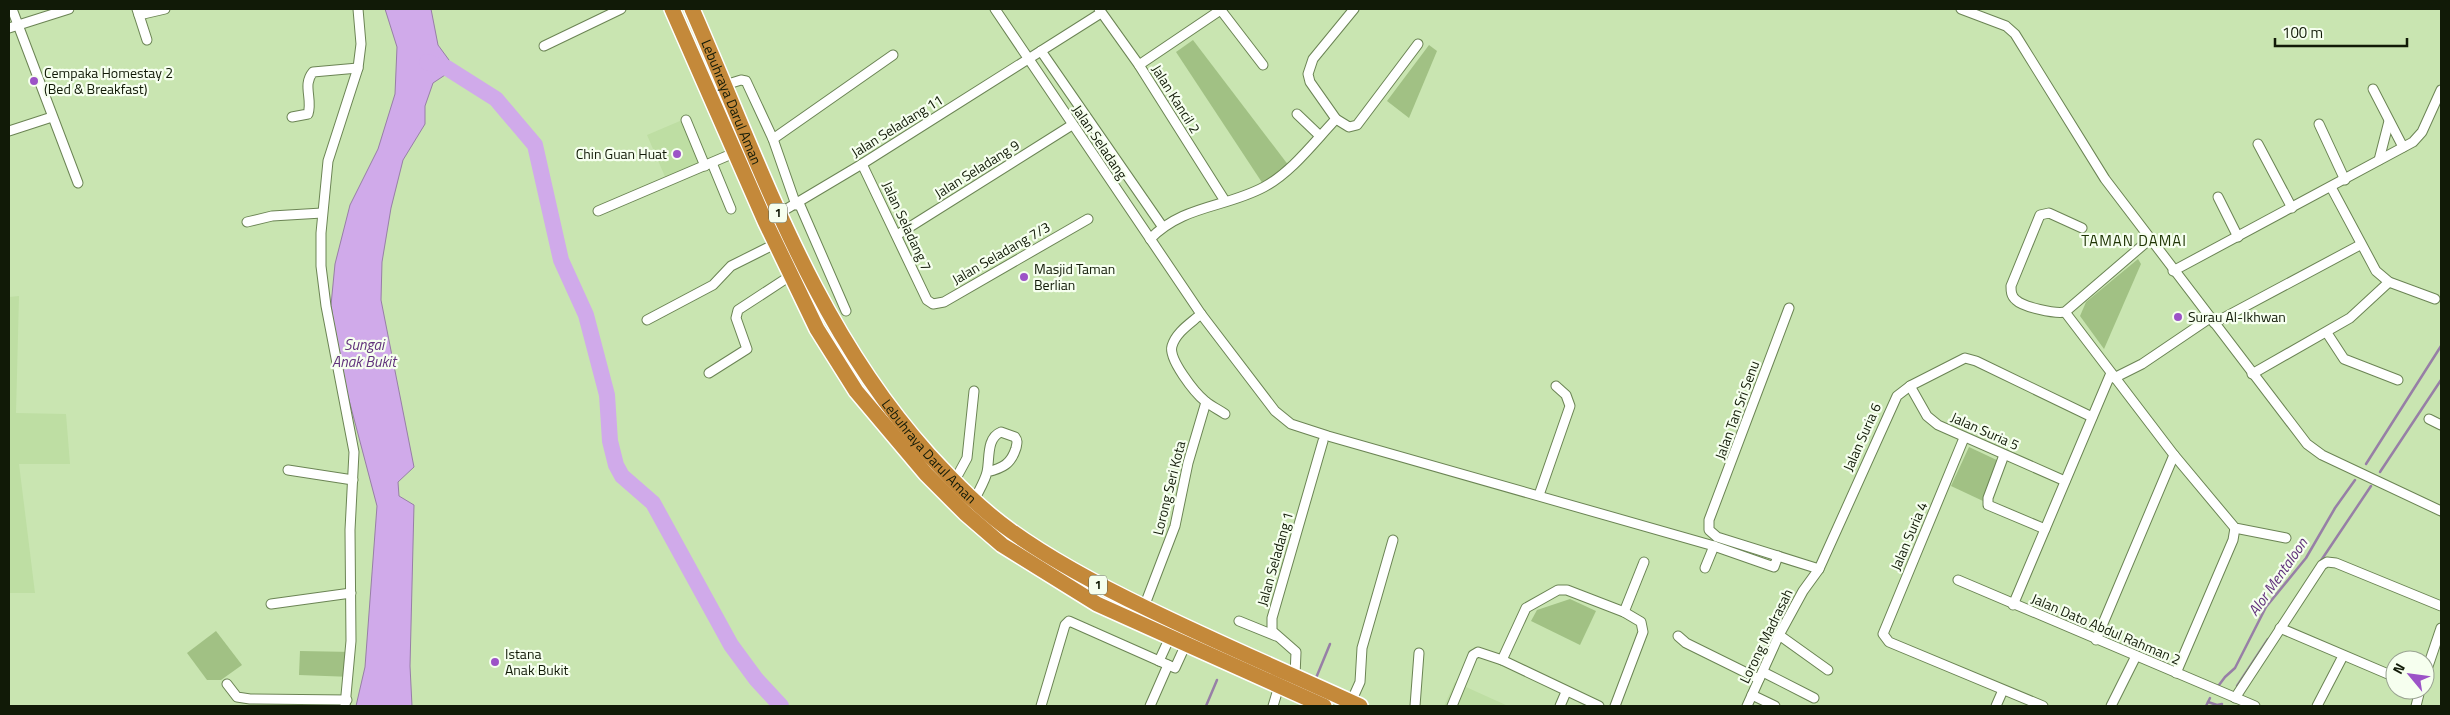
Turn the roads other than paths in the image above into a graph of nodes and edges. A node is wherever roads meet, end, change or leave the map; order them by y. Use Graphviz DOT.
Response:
graph roads {
  1 [pos="12,9"];
  2 [pos="69,9"];
  3 [pos="165,9"];
  4 [pos="358,9"];
  5 [pos="621,9"];
  6 [pos="672,9"];
  7 [pos="692,9"];
  8 [pos="995,9"];
  9 [pos="1221,9"];
  10 [pos="1354,9"];
  11 [pos="1961,9"];
  12 [pos="1100,11"];
  13 [pos="138,12"];
  14 [pos="13,27"];
  15 [pos="147,40"];
  16 [pos="1418,44"];
  17 [pos="544,46"];
  18 [pos="1041,51"];
  19 [pos="893,55"];
  20 [pos="1030,59"];
  21 [pos="1139,65"];
  22 [pos="1263,65"];
  23 [pos="358,68"];
  24 [pos="725,85"];
  25 [pos="2373,89"];
  26 [pos="2441,90"];
  27 [pos="1297,114"];
  28 [pos="52,117"];
  29 [pos="292,117"];
  30 [pos="1336,119"];
  31 [pos="686,120"];
  32 [pos="2389,121"];
  33 [pos="2320,124"];
  34 [pos="1072,126"];
  35 [pos="9,131"];
  36 [pos="1320,136"];
  37 [pos="774,139"];
  38 [pos="2258,144"];
  39 [pos="2404,147"];
  40 [pos="734,153"];
  41 [pos="2379,160"];
  42 [pos="862,164"];
  43 [pos="709,165"];
  44 [pos="2345,180"];
  45 [pos="78,183"];
  46 [pos="2331,187"];
  47 [pos="2218,197"];
  48 [pos="1225,201"];
  49 [pos="798,204"];
  50 [pos="2292,208"];
  51 [pos="732,209"];
  52 [pos="598,211"];
  53 [pos="322,213"];
  54 [pos="778,214"];
  55 [pos="1088,219"];
  56 [pos="247,222"];
  57 [pos="1162,226"];
  58 [pos="2082,228"];
  59 [pos="897,235"];
  60 [pos="2238,236"];
  61 [pos="1150,239"];
  62 [pos="2150,239"];
  63 [pos="775,244"];
  64 [pos="2360,245"];
  65 [pos="2174,271"];
  66 [pos="790,276"];
  67 [pos="2389,282"];
  68 [pos="2435,299"];
  69 [pos="927,300"];
  70 [pos="1789,308"];
  71 [pos="846,311"];
  72 [pos="2065,312"];
  73 [pos="1201,314"];
  74 [pos="647,320"];
  75 [pos="2212,321"];
  76 [pos="2327,333"];
  77 [pos="709,373"];
  78 [pos="2252,374"];
  79 [pos="2113,375"];
  80 [pos="2398,380"];
  81 [pos="1556,386"];
  82 [pos="1910,386"];
  83 [pos="974,391"];
  84 [pos="1206,402"];
  85 [pos="1225,414"];
  86 [pos="2092,417"];
  87 [pos="2429,420"];
  88 [pos="2441,425"];
  89 [pos="1964,438"];
  90 [pos="1323,441"];
  91 [pos="2004,455"];
  92 [pos="2174,455"];
  93 [pos="288,470"];
  94 [pos="987,472"];
  95 [pos="352,480"];
  96 [pos="2065,481"];
  97 [pos="954,482"];
  98 [pos="1539,495"];
  99 [pos="974,501"];
  100 [pos="2441,511"];
  101 [pos="2235,528"];
  102 [pos="2045,530"];
  103 [pos="2286,538"];
  104 [pos="1393,540"];
  105 [pos="1714,546"];
  106 [pos="1778,556"];
  107 [pos="1644,562"];
  108 [pos="1705,568"];
  109 [pos="1819,569"];
  110 [pos="1813,580"];
  111 [pos="1958,580"];
  112 [pos="351,593"];
  113 [pos="271,604"];
  114 [pos="2013,605"];
  115 [pos="2441,606"];
  116 [pos="1144,607"];
  117 [pos="1624,612"];
  118 [pos="1239,621"];
  119 [pos="2280,628"];
  120 [pos="2441,628"];
  121 [pos="1779,635"];
  122 [pos="1276,636"];
  123 [pos="1678,636"];
  124 [pos="1170,637"];
  125 [pos="2096,640"];
  126 [pos="1186,644"];
  127 [pos="2434,650"];
  128 [pos="1420,653"];
  129 [pos="2136,656"];
  130 [pos="2343,656"];
  131 [pos="1502,660"];
  132 [pos="1159,661"];
  133 [pos="1172,666"];
  134 [pos="1828,670"];
  135 [pos="2176,673"];
  136 [pos="2385,673"];
  137 [pos="1295,676"];
  138 [pos="1761,676"];
  139 [pos="227,684"];
  140 [pos="1279,686"];
  141 [pos="2003,690"];
  142 [pos="1566,692"];
  143 [pos="1297,693"];
  144 [pos="1752,695"];
  145 [pos="1814,698"];
  146 [pos="2235,698"];
  147 [pos="346,703"];
  148 [pos="1356,704"];
  149 [pos="1041,706"];
  150 [pos="1150,706"];
  151 [pos="1273,706"];
  152 [pos="1312,706"];
  153 [pos="1324,706"];
  154 [pos="1415,706"];
  155 [pos="1452,706"];
  156 [pos="1560,706"];
  157 [pos="1599,706"];
  158 [pos="1615,706"];
  159 [pos="1747,706"];
  160 [pos="1775,706"];
  161 [pos="1996,706"];
  162 [pos="2043,706"];
  163 [pos="2111,706"];
  164 [pos="2255,706"];
  165 [pos="2317,706"];
  1 -- 14 [label="street"];
  2 -- 14 [label="street"];
  3 -- 13 [label="street"];
  4 -- 23 [label="street"];
  5 -- 17 [label="street"];
  6 -- 40 [label="highway, Lebuhraya Darul Aman / 1"];
  7 -- 24 [label="highway, Lebuhraya Darul Aman / 1"];
  8 -- 20 [label="street, Jalan Seladang"];
  9 -- 21 [label="street"];
  9 -- 22 [label="street"];
  10 -- 30 [label="street"];
  11 -- 62 [label="street"];
  12 -- 18 [label="street, Jalan Kancil 2"];
  12 -- 21 [label="street, Jalan Kancil 2"];
  13 -- 15 [label="street"];
  14 -- 28 [label="street"];
  16 -- 30 [label="street"];
  18 -- 20 [label="street, Jalan Kancil 2"];
  18 -- 57 [label="street"];
  19 -- 37 [label="street"];
  20 -- 34 [label="street, Jalan Seladang"];
  20 -- 42 [label="street, Jalan Seladang 11"];
  21 -- 48 [label="street, Jalan Kancil 2"];
  23 -- 29 [label="street"];
  23 -- 53 [label="street"];
  24 -- 37 [label="street"];
  24 -- 54 [label="highway, Lebuhraya Darul Aman / 1"];
  25 -- 32 [label="street"];
  26 -- 39 [label="street"];
  27 -- 36 [label="street"];
  28 -- 35 [label="street"];
  28 -- 45 [label="street"];
  30 -- 36 [label="street"];
  31 -- 43 [label="street"];
  32 -- 39 [label="street"];
  32 -- 41 [label="street"];
  33 -- 44 [label="street"];
  34 -- 59 [label="street, Jalan Seladang 9"];
  34 -- 61 [label="street, Jalan Seladang"];
  36 -- 48 [label="street"];
  37 -- 49 [label="street"];
  38 -- 50 [label="street"];
  39 -- 41 [label="street"];
  40 -- 43 [label="street"];
  40 -- 63 [label="highway, Lebuhraya Darul Aman / 1"];
  41 -- 44 [label="street"];
  42 -- 49 [label="street, Jalan Seladang 11"];
  42 -- 59 [label="street, Jalan Seladang 7"];
  43 -- 51 [label="street"];
  43 -- 52 [label="street"];
  44 -- 46 [label="street"];
  46 -- 50 [label="street"];
  46 -- 64 [label="street"];
  47 -- 60 [label="street"];
  48 -- 57 [label="street"];
  49 -- 54 [label="street, Jalan Seladang 11"];
  49 -- 71 [label="street"];
  50 -- 60 [label="street"];
  53 -- 56 [label="street"];
  53 -- 95 [label="street"];
  54 -- 97 [label="highway, Lebuhraya Darul Aman / 1"];
  55 -- 69 [label="street, Jalan Seladang 7/3"];
  57 -- 61 [label="street"];
  58 -- 72 [label="street"];
  59 -- 69 [label="street, Jalan Seladang 7"];
  60 -- 65 [label="street"];
  61 -- 73 [label="street, Jalan Seladang"];
  62 -- 65 [label="street"];
  62 -- 72 [label="street"];
  63 -- 66 [label="highway, Lebuhraya Darul Aman / 1"];
  63 -- 74 [label="street"];
  64 -- 67 [label="street"];
  64 -- 75 [label="street"];
  65 -- 75 [label="street"];
  66 -- 77 [label="street"];
  66 -- 124 [label="highway, Lebuhraya Darul Aman / 1"];
  67 -- 68 [label="street"];
  67 -- 76 [label="street"];
  70 -- 106 [label="street, Jalan Tan Sri Senu"];
  72 -- 79 [label="street"];
  73 -- 84 [label="street"];
  73 -- 98 [label="street, Jalan Seladang"];
  75 -- 78 [label="street"];
  75 -- 79 [label="street"];
  76 -- 78 [label="street"];
  76 -- 80 [label="street"];
  78 -- 100 [label="street"];
  79 -- 86 [label="street, Jalan Dato Abdul Rahman 2"];
  79 -- 92 [label="street"];
  81 -- 98 [label="street"];
  82 -- 86 [label="street, Jalan Suria 6"];
  82 -- 89 [label="street, Jalan Suria 5"];
  82 -- 109 [label="street, Jalan Suria 6"];
  83 -- 97 [label="street"];
  84 -- 85 [label="street"];
  84 -- 116 [label="street, Lorong Seri Kota"];
  86 -- 96 [label="street, Jalan Dato Abdul Rahman 2"];
  87 -- 88 [label="street"];
  89 -- 91 [label="street, Jalan Suria 5"];
  89 -- 141 [label="street, Jalan Suria 4"];
  90 -- 122 [label="street, Jalan Seladang 1"];
  91 -- 96 [label="street, Jalan Suria 5"];
  91 -- 102 [label="street"];
  92 -- 101 [label="street"];
  92 -- 125 [label="street"];
  93 -- 95 [label="street"];
  94 -- 94 [label="street"];
  94 -- 99 [label="street"];
  95 -- 112 [label="street"];
  96 -- 102 [label="street, Jalan Dato Abdul Rahman 2"];
  97 -- 99 [label="highway, Lebuhraya Darul Aman / 1"];
  98 -- 105 [label="street, Jalan Seladang"];
  99 -- 116 [label="highway, Lebuhraya Darul Aman / 1"];
  101 -- 103 [label="street"];
  101 -- 135 [label="street"];
  102 -- 114 [label="street, Jalan Dato Abdul Rahman 2"];
  104 -- 148 [label="street"];
  105 -- 106 [label="street, Jalan Seladang"];
  105 -- 108 [label="street"];
  106 -- 109 [label="street"];
  107 -- 117 [label="street"];
  109 -- 110 [label="street, Jalan Suria 6"];
  110 -- 121 [label="street, Lorong Madrasah"];
  111 -- 114 [label="street"];
  112 -- 113 [label="street"];
  112 -- 147 [label="street"];
  114 -- 125 [label="street, Jalan Dato Abdul Rahman 2"];
  115 -- 119 [label="street"];
  116 -- 137 [label="highway, Lebuhraya Darul Aman / 1"];
  117 -- 131 [label="street"];
  117 -- 158 [label="street"];
  118 -- 122 [label="street"];
  119 -- 130 [label="street"];
  119 -- 146 [label="street"];
  120 -- 127 [label="street"];
  121 -- 134 [label="street"];
  121 -- 138 [label="street, Lorong Madrasah"];
  122 -- 137 [label="street"];
  123 -- 138 [label="street"];
  124 -- 126 [label="highway, Lebuhraya Darul Aman / 1"];
  124 -- 132 [label="street"];
  125 -- 129 [label="street, Jalan Dato Abdul Rahman 2"];
  126 -- 133 [label="street"];
  126 -- 140 [label="highway, Lebuhraya Darul Aman / 1"];
  128 -- 154 [label="street"];
  129 -- 135 [label="street, Jalan Dato Abdul Rahman 2"];
  129 -- 163 [label="street"];
  130 -- 136 [label="street"];
  130 -- 165 [label="street"];
  131 -- 142 [label="street"];
  131 -- 155 [label="street"];
  132 -- 133 [label="street"];
  132 -- 149 [label="street"];
  133 -- 150 [label="street"];
  135 -- 146 [label="street, Jalan Dato Abdul Rahman 2"];
  137 -- 148 [label="highway, Lebuhraya Darul Aman / 1"];
  138 -- 144 [label="street, Lorong Madrasah"];
  138 -- 145 [label="street"];
  139 -- 147 [label="street"];
  140 -- 143 [label="highway, Lebuhraya Darul Aman / 1"];
  140 -- 151 [label="street"];
  141 -- 161 [label="street"];
  141 -- 162 [label="street"];
  142 -- 156 [label="street"];
  142 -- 157 [label="street"];
  143 -- 152 [label="highway"];
  143 -- 153 [label="highway, Lebuhraya Darul Aman / 1"];
  144 -- 159 [label="street, Lorong Madrasah"];
  144 -- 160 [label="street"];
  146 -- 164 [label="street, Jalan Dato Abdul Rahman 2"];
}
